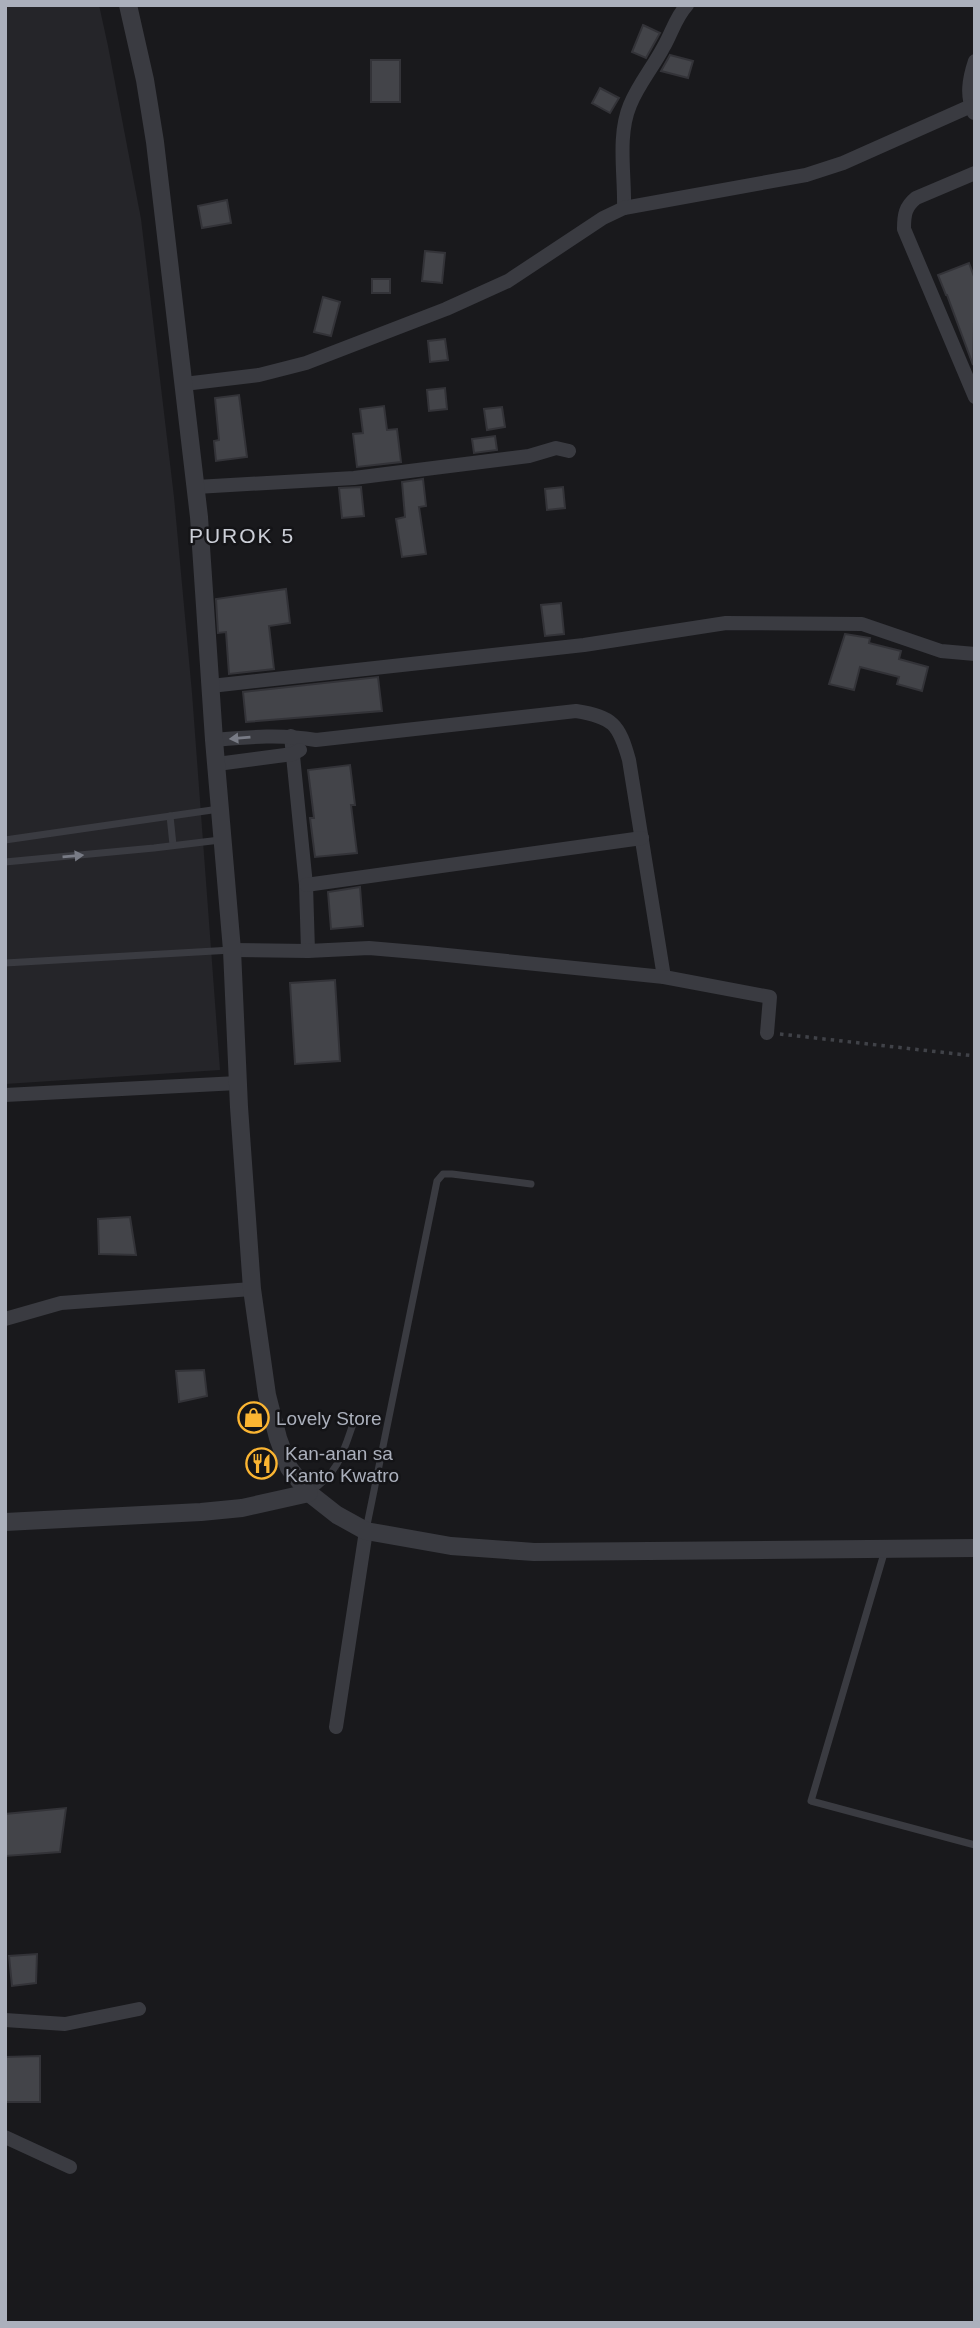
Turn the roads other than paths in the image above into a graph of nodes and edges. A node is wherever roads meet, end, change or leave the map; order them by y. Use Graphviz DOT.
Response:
graph roads {
  1 [pos="128,5"];
  2 [pos="687,5"];
  3 [pos="975,61"];
  4 [pos="973,111"];
  5 [pos="975,173"];
  6 [pos="624,208"];
  7 [pos="184,384"];
  8 [pos="975,397"];
  9 [pos="569,451"];
  10 [pos="196,487"];
  11 [pos="975,654"];
  12 [pos="211,686"];
  13 [pos="291,736"];
  14 [pos="214,740"];
  15 [pos="316,740"];
  16 [pos="293,754"];
  17 [pos="217,764"];
  18 [pos="220,808"];
  19 [pos="170,816"];
  20 [pos="642,838"];
  21 [pos="222,839"];
  22 [pos="5,840"];
  23 [pos="173,845"];
  24 [pos="5,862"];
  25 [pos="306,885"];
  26 [pos="232,950"];
  27 [pos="308,951"];
  28 [pos="5,963"];
  29 [pos="664,977"];
  30 [pos="767,1033"];
  31 [pos="238,1083"];
  32 [pos="5,1095"];
  33 [pos="531,1184"];
  34 [pos="251,1289"];
  35 [pos="5,1319"];
  36 [pos="354,1421"];
  37 [pos="309,1493"];
  38 [pos="5,1522"];
  39 [pos="366,1531"];
  40 [pos="975,1548"];
  41 [pos="885,1549"];
  42 [pos="335,1727"];
  43 [pos="975,1845"];
  44 [pos="139,2009"];
  45 [pos="5,2020"];
  46 [pos="5,2137"];
  47 [pos="70,2167"];
  1 -- 7 [label="street"];
  2 -- 6 [label="street"];
  3 -- 4 [label="street"];
  4 -- 6 [label="street"];
  5 -- 8 [label="street"];
  6 -- 7 [label="street"];
  7 -- 10 [label="street"];
  9 -- 10 [label="street"];
  10 -- 12 [label="street"];
  11 -- 12 [label="street"];
  12 -- 14 [label="street"];
  13 -- 14 [label="street, one-way"];
  13 -- 15 [label="street"];
  13 -- 16 [label="street"];
  14 -- 17 [label="street"];
  15 -- 16 [label="street"];
  15 -- 20 [label="street"];
  16 -- 17 [label="street"];
  16 -- 25 [label="street"];
  17 -- 18 [label="street"];
  18 -- 19 [label="lane"];
  18 -- 21 [label="street"];
  19 -- 22 [label="lane"];
  19 -- 23 [label="lane"];
  20 -- 25 [label="street"];
  20 -- 29 [label="street"];
  21 -- 23 [label="lane"];
  21 -- 26 [label="street"];
  24 -- 23 [label="lane, one-way"];
  25 -- 27 [label="street"];
  26 -- 27 [label="street"];
  26 -- 28 [label="lane"];
  26 -- 31 [label="street"];
  27 -- 29 [label="street"];
  29 -- 30 [label="street"];
  31 -- 32 [label="street"];
  31 -- 34 [label="street"];
  33 -- 39 [label="lane"];
  34 -- 35 [label="street"];
  34 -- 37 [label="street"];
  36 -- 37 [label="lane"];
  37 -- 38 [label="street"];
  37 -- 39 [label="street"];
  39 -- 41 [label="street"];
  39 -- 42 [label="street"];
  40 -- 41 [label="street"];
  41 -- 43 [label="lane"];
  44 -- 45 [label="street"];
  46 -- 47 [label="street"];
}
